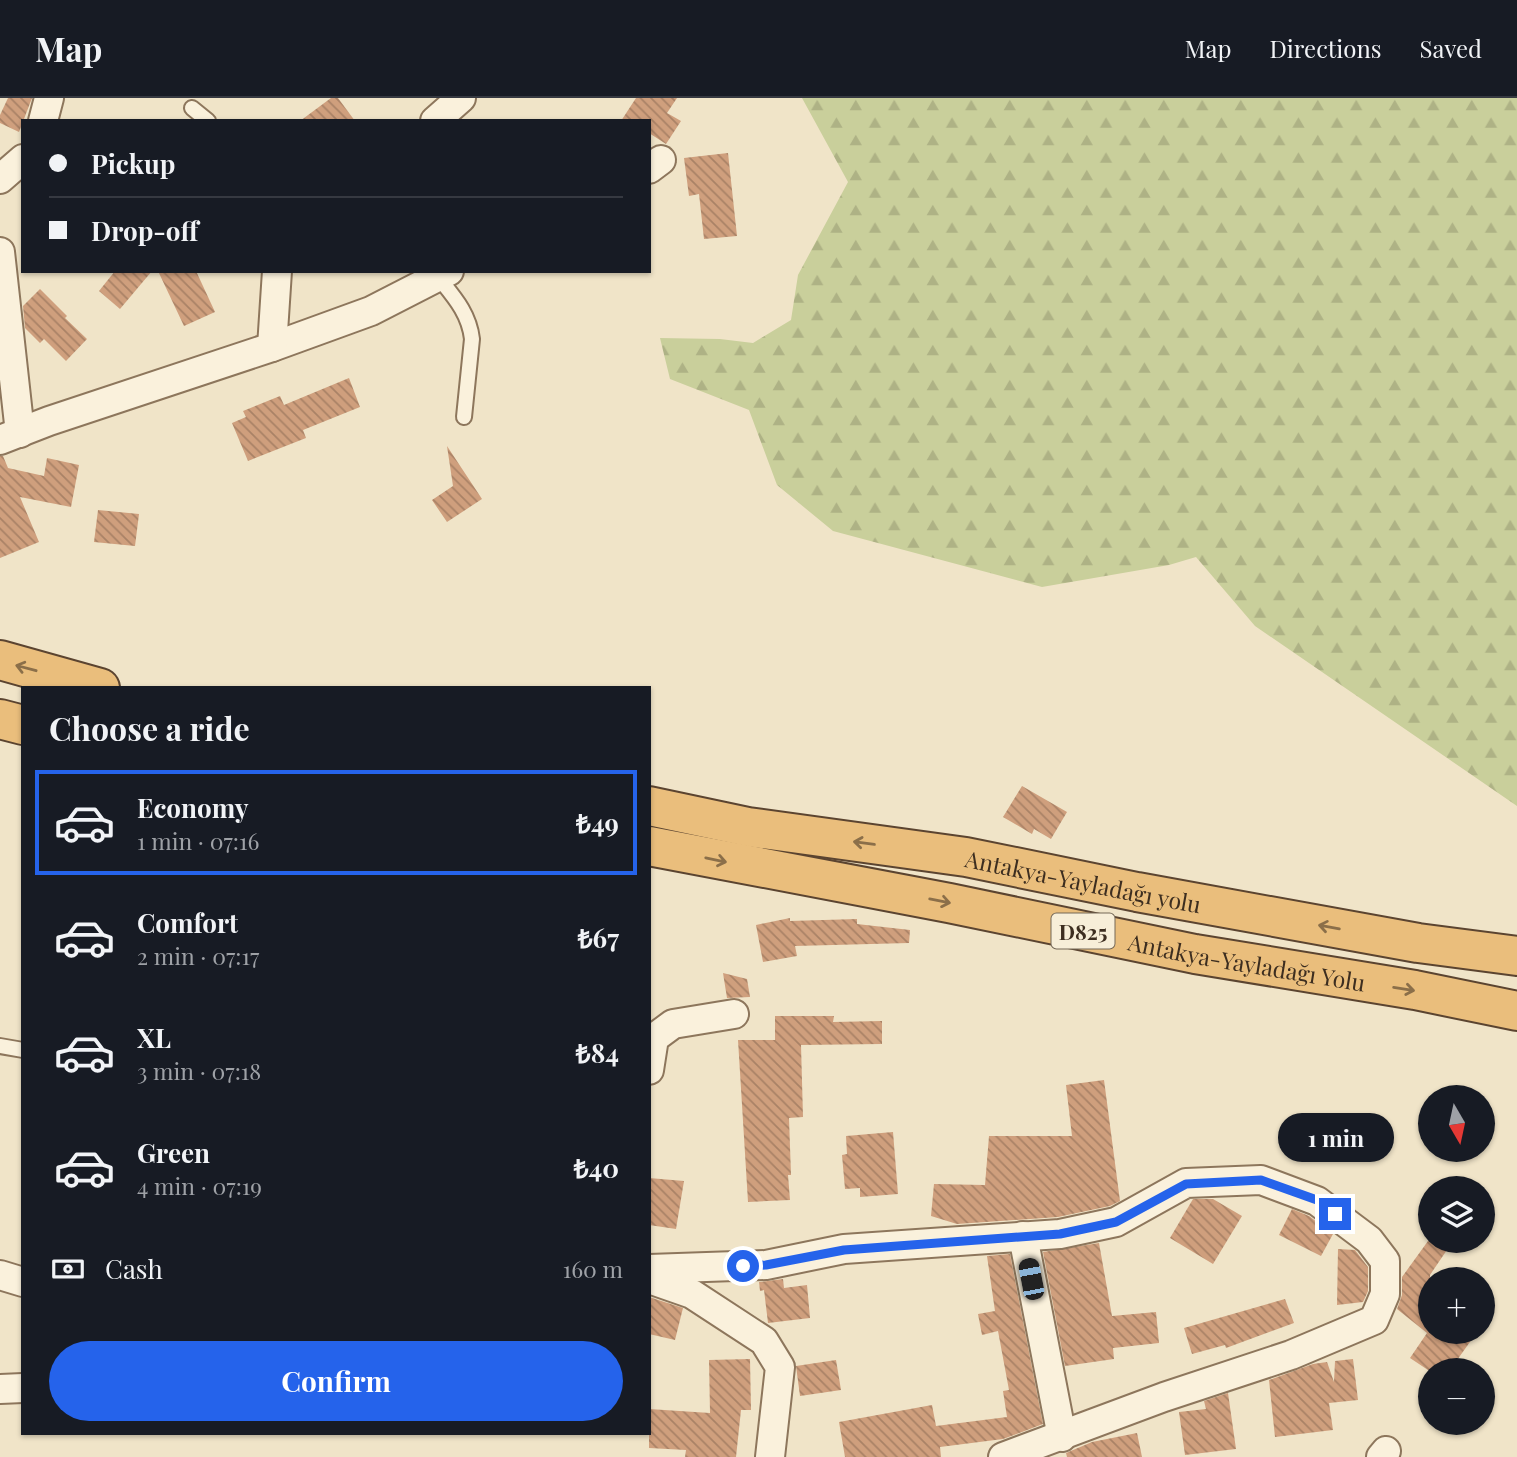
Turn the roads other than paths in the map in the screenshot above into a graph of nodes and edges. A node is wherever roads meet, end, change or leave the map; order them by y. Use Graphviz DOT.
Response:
graph roads {
  1 [pos="49,98"];
  2 [pos="461,98"];
  3 [pos="192,108"];
  4 [pos="44,119"];
  5 [pos="206,119"];
  6 [pos="437,119"];
  7 [pos="21,161"];
  8 [pos="0,179"];
  9 [pos="0,252"];
  10 [pos="277,273"];
  11 [pos="444,274"];
  12 [pos="272,347"];
  13 [pos="464,417"];
  14 [pos="10,436"];
  15 [pos="0,660"];
  16 [pos="93,686"];
  17 [pos="0,719"];
  18 [pos="21,724"];
  19 [pos="651,806"];
  20 [pos="651,846"];
  21 [pos="1517,956"];
  22 [pos="1517,1011"];
  23 [pos="734,1014"];
  24 [pos="0,1046"];
  25 [pos="21,1050"];
  26 [pos="651,1057"];
  27 [pos="1023,1236"];
  28 [pos="651,1269"];
  29 [pos="0,1275"];
  30 [pos="651,1280"];
  31 [pos="21,1281"];
  32 [pos="21,1388"];
  33 [pos="0,1389"];
  34 [pos="1062,1437"];
  35 [pos="770,1457"];
  36 [pos="1003,1457"];
  1 -- 4 [label="street"];
  2 -- 6 [label="street"];
  3 -- 5 [label="lane"];
  7 -- 8 [label="street"];
  9 -- 14 [label="street"];
  10 -- 12 [label="street"];
  11 -- 12 [label="street"];
  11 -- 13 [label="lane"];
  12 -- 14 [label="street"];
  16 -- 15 [label="highway, one-way"];
  17 -- 18 [label="highway"];
  21 -- 19 [label="highway, Antakya-Yayladağı yolu / D825, one-way"];
  20 -- 22 [label="highway, Antakya-Yayladağı Yolu / D825, one-way"];
  23 -- 26 [label="street"];
  24 -- 25 [label="lane"];
  27 -- 28 [label="street"];
  27 -- 34 [label="street"];
  27 -- 34 [label="street"];
  29 -- 31 [label="street"];
  30 -- 35 [label="street"];
  32 -- 33 [label="street"];
  34 -- 36 [label="street"];
}
